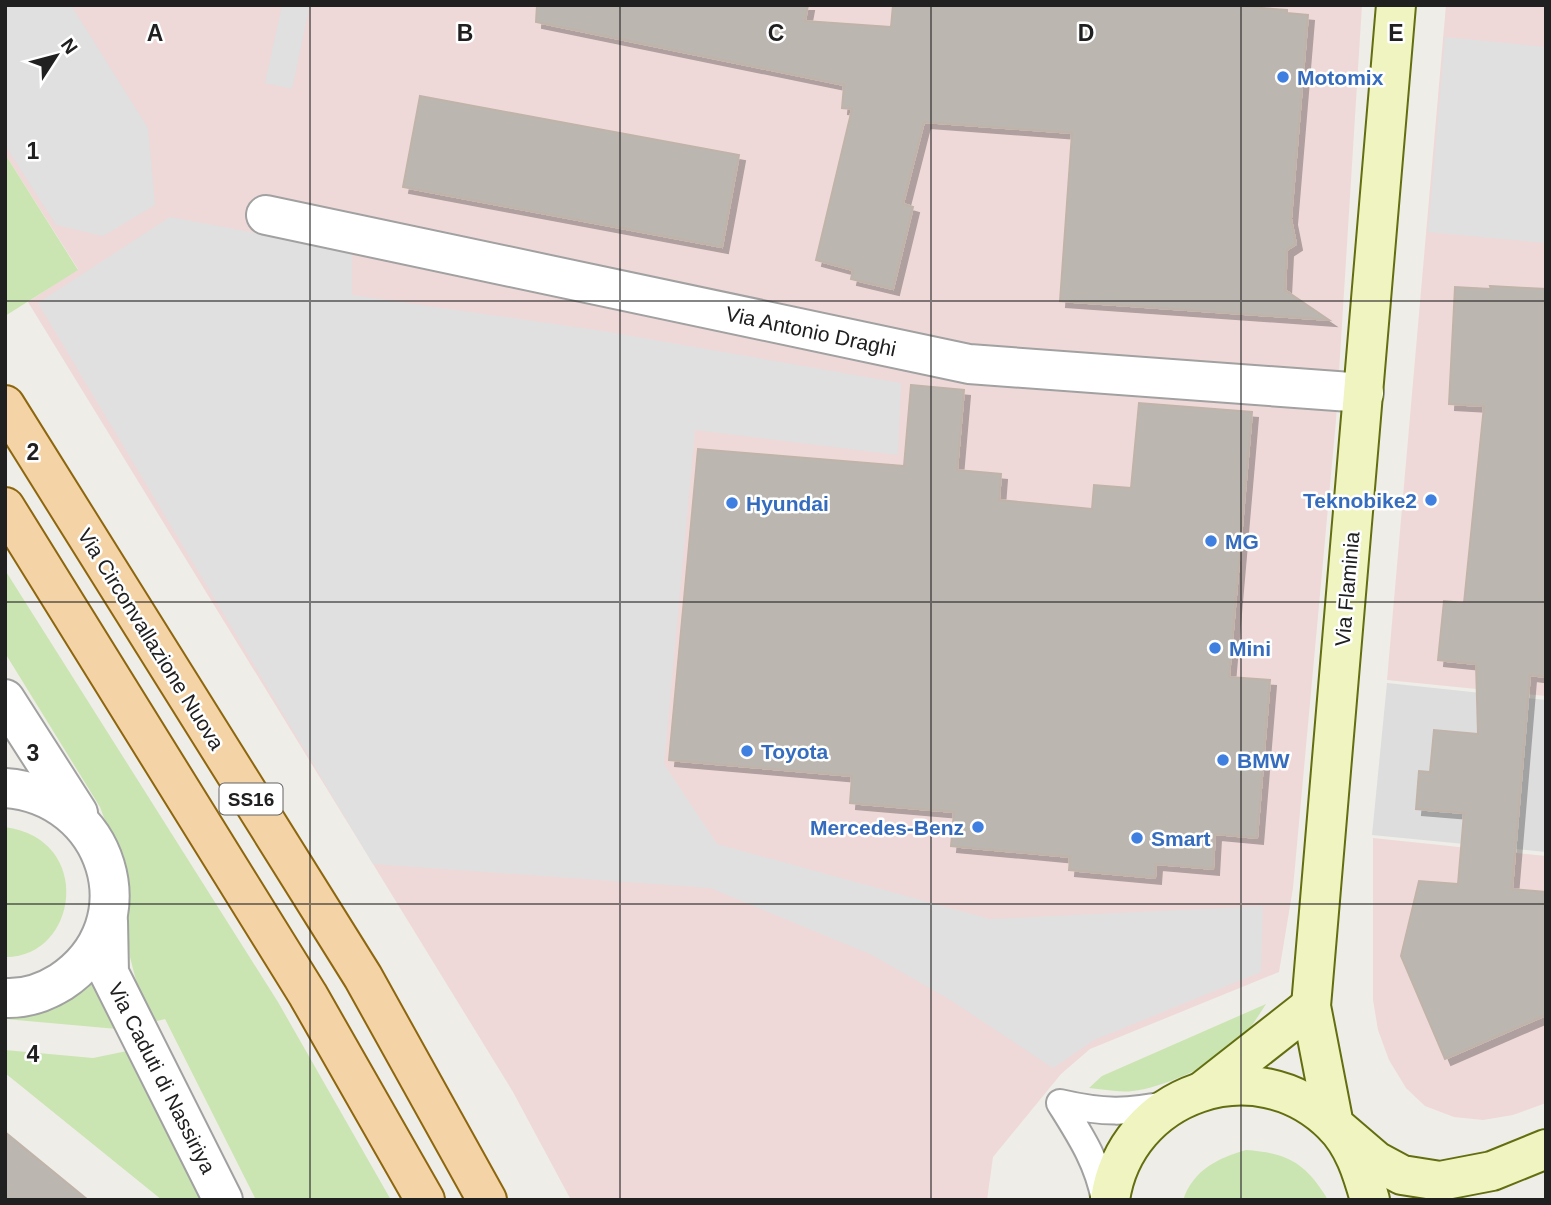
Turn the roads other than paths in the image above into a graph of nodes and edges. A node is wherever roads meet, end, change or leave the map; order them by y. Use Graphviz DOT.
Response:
graph roads {
  1 [pos="1396,5"];
  2 [pos="266,215"];
  3 [pos="1364,393"];
  4 [pos="5,405"];
  5 [pos="5,508"];
  6 [pos="5,699"];
  7 [pos="5,788"];
  8 [pos="92,836"];
  9 [pos="107,913"];
  10 [pos="5,998"];
  11 [pos="1311,1006"];
  12 [pos="1188,1097"];
  13 [pos="1334,1125"];
  14 [pos="1546,1149"];
  15 [pos="223,1200"];
  16 [pos="425,1200"];
  17 [pos="487,1200"];
  18 [pos="1107,1200"];
  19 [pos="1370,1200"];
  1 -- 3 [label="street, Via Flaminia"];
  2 -- 3 [label="street, Via Antonio Draghi"];
  3 -- 11 [label="street, Via Flaminia"];
  4 -- 17 [label="main road, Via Circonvallazione Nuova / SS16"];
  5 -- 16 [label="main road, SS16"];
  6 -- 8 [label="street, Via Caduti di Nassiriya"];
  7 -- 8 [label="street, Via Caduti di Nassiriya"];
  8 -- 9 [label="street, Via Caduti di Nassiriya"];
  9 -- 10 [label="street, Via Caduti di Nassiriya"];
  9 -- 15 [label="street, Via Caduti di Nassiriya"];
  11 -- 12 [label="street"];
  11 -- 13 [label="street, Via Flaminia"];
  12 -- 13 [label="street, Via Flaminia"];
  12 -- 18 [label="street"];
  12 -- 18 [label="lane"];
  13 -- 14 [label="street"];
  13 -- 19 [label="street, Via Flaminia"];
}
